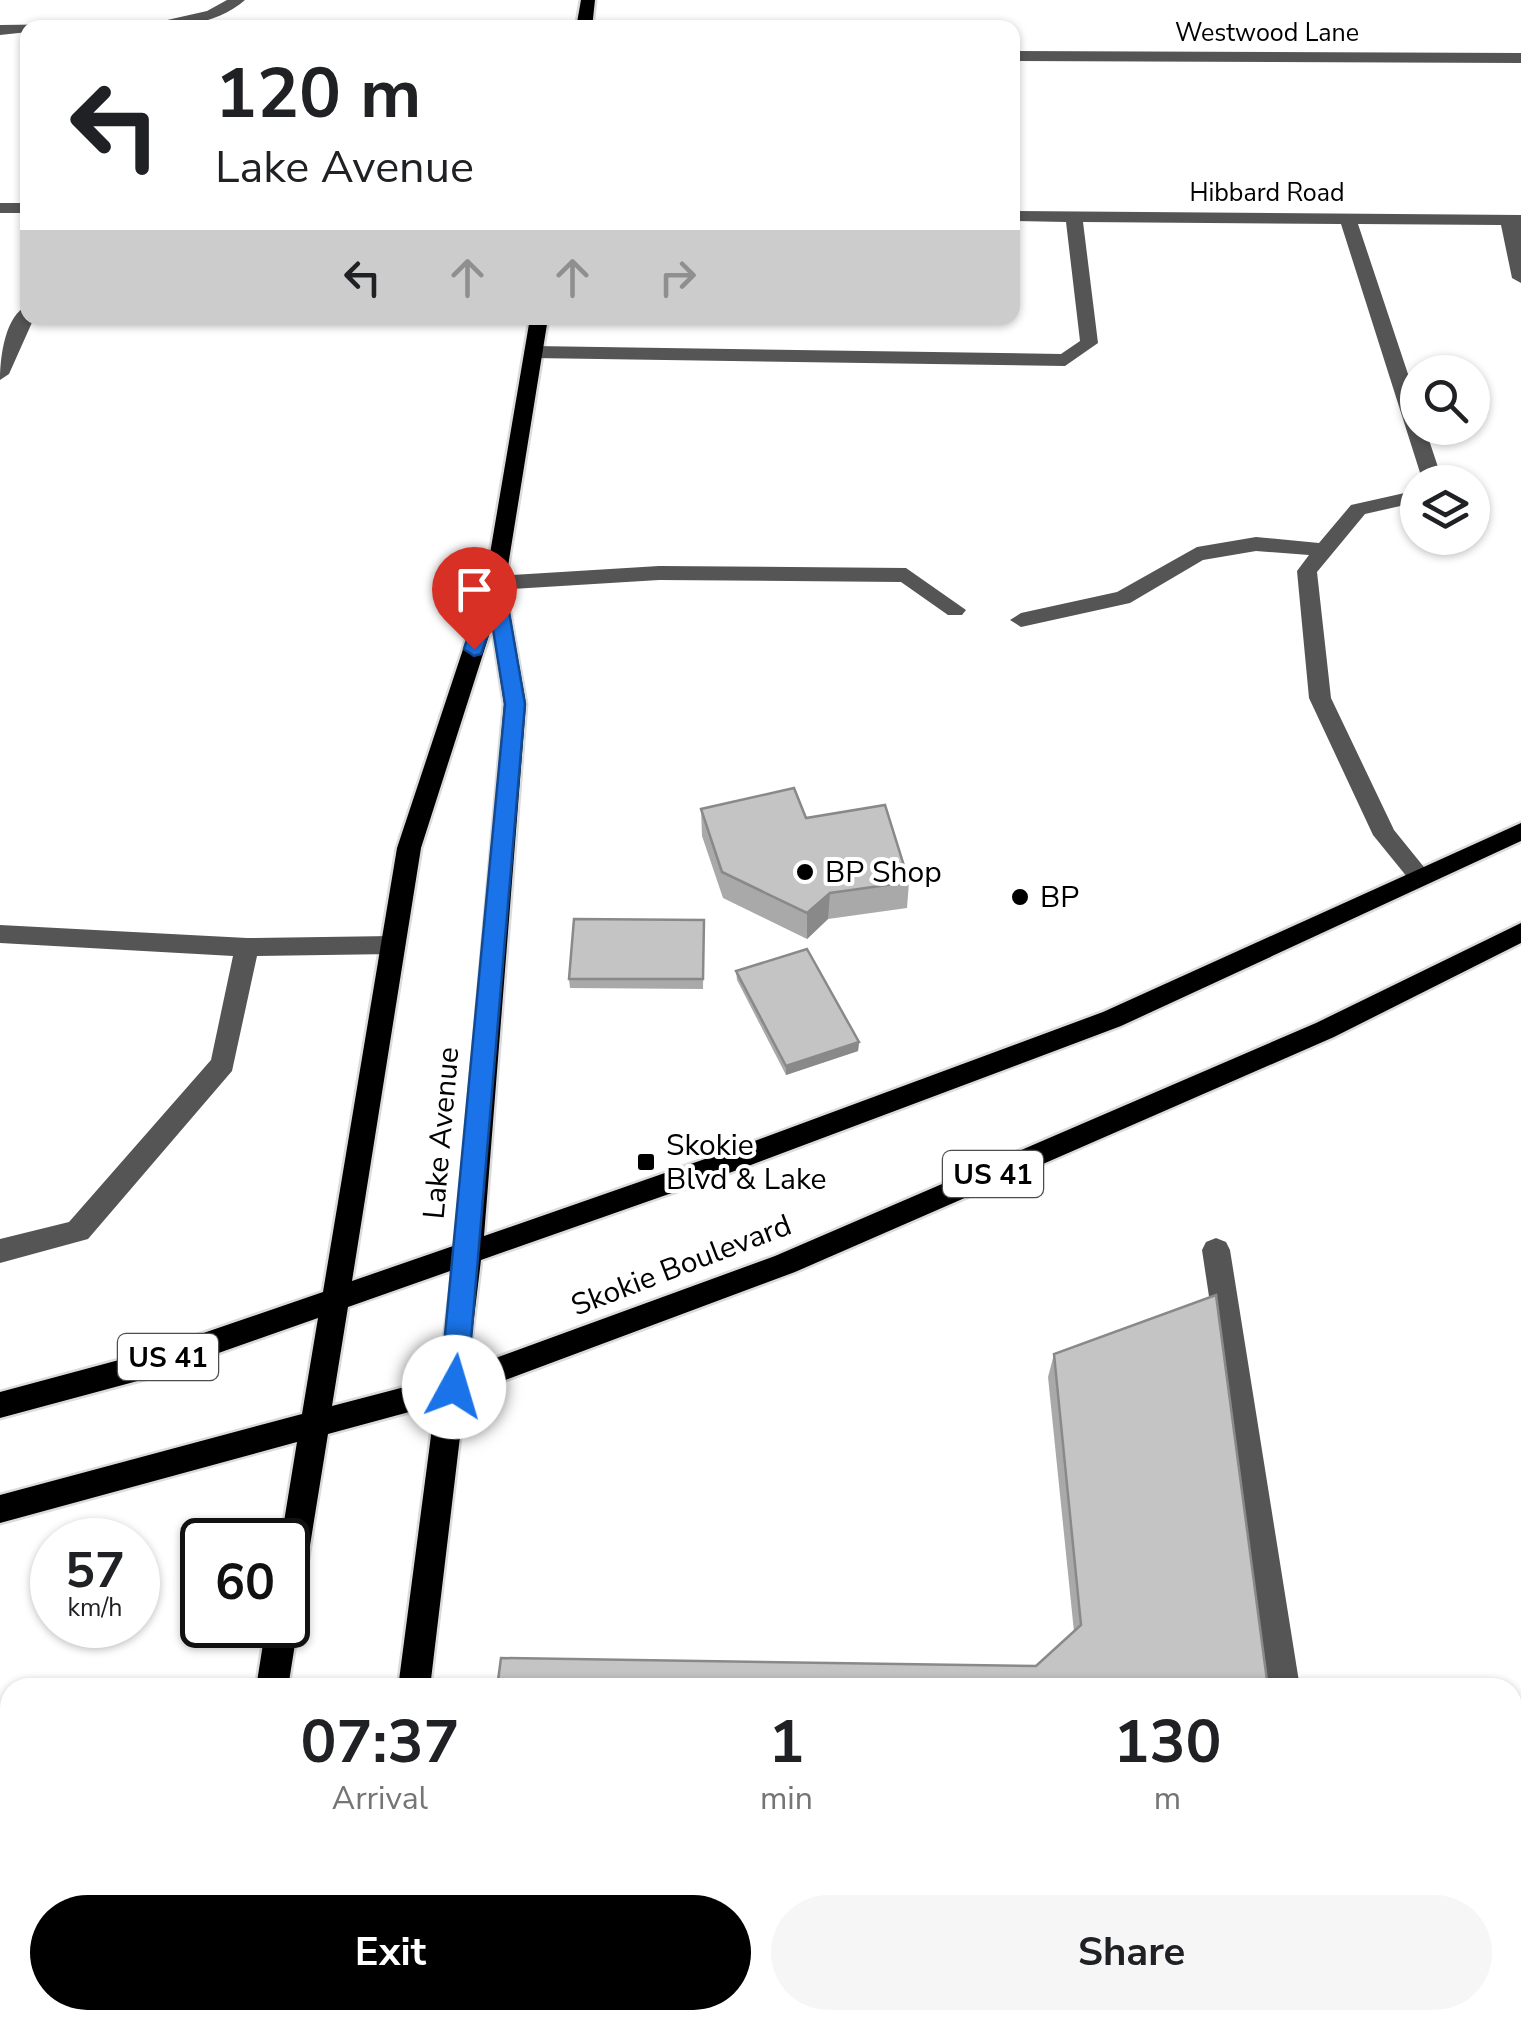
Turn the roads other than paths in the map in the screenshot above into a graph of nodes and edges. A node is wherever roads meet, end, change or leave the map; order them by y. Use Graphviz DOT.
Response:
graph roads {
  1 [pos="238,0"];
  2 [pos="191,20"];
  3 [pos="1020,56"];
  4 [pos="1521,58"];
  5 [pos="1020,216"];
  6 [pos="1074,216"];
  7 [pos="1348,218"];
  8 [pos="1514,220"];
  9 [pos="1521,278"];
  10 [pos="21,325"];
  11 [pos="538,325"];
  12 [pos="534,352"];
  13 [pos="0,374"];
  14 [pos="1428,465"];
  15 [pos="1400,500"];
  16 [pos="1325,550"];
  17 [pos="495,583"];
  18 [pos="955,610"];
  19 [pos="1020,620"];
  20 [pos="1521,830"];
  21 [pos="1420,877"];
  22 [pos="1521,932"];
  23 [pos="0,934"];
  24 [pos="393,945"];
  25 [pos="248,947"];
  26 [pos="469,1250"];
  27 [pos="1216,1250"];
  28 [pos="0,1251"];
  29 [pos="332,1297"];
  30 [pos="454,1387"];
  31 [pos="0,1405"];
  32 [pos="314,1422"];
  33 [pos="0,1509"];
  34 [pos="299,1518"];
  35 [pos="278,1648"];
  36 [pos="274,1678"];
  37 [pos="415,1678"];
  38 [pos="1282,1678"];
  1 -- 2 [label="street"];
  3 -- 4 [label="street, Westwood Lane"];
  5 -- 6 [label="street, Hibbard Road"];
  6 -- 7 [label="street, Hibbard Road"];
  6 -- 12 [label="street"];
  7 -- 8 [label="street, Hibbard Road"];
  7 -- 14 [label="street"];
  8 -- 9 [label="street"];
  10 -- 13 [label="street"];
  11 -- 12 [label="main road, Lake Avenue"];
  12 -- 17 [label="main road, Lake Avenue"];
  15 -- 16 [label="street"];
  16 -- 19 [label="street"];
  16 -- 21 [label="street"];
  17 -- 18 [label="street"];
  17 -- 24 [label="main road, Lake Avenue"];
  17 -- 26 [label="main road, Lake Avenue"];
  20 -- 21 [label="main road, US 41"];
  21 -- 26 [label="main road, US 41"];
  22 -- 30 [label="main road, Skokie Boulevard / US 41"];
  23 -- 25 [label="street"];
  24 -- 25 [label="street"];
  24 -- 29 [label="main road, Lake Avenue"];
  25 -- 28 [label="street"];
  26 -- 29 [label="main road, US 41"];
  26 -- 30 [label="main road, Lake Avenue"];
  27 -- 38 [label="street"];
  29 -- 31 [label="main road, US 41"];
  29 -- 32 [label="main road, Lake Avenue"];
  30 -- 32 [label="main road, Skokie Boulevard / US 41"];
  30 -- 37 [label="main road, Lake Avenue"];
  32 -- 33 [label="main road, Skokie Boulevard / US 41"];
  32 -- 34 [label="main road, Lake Avenue"];
  35 -- 36 [label="main road"];
}
